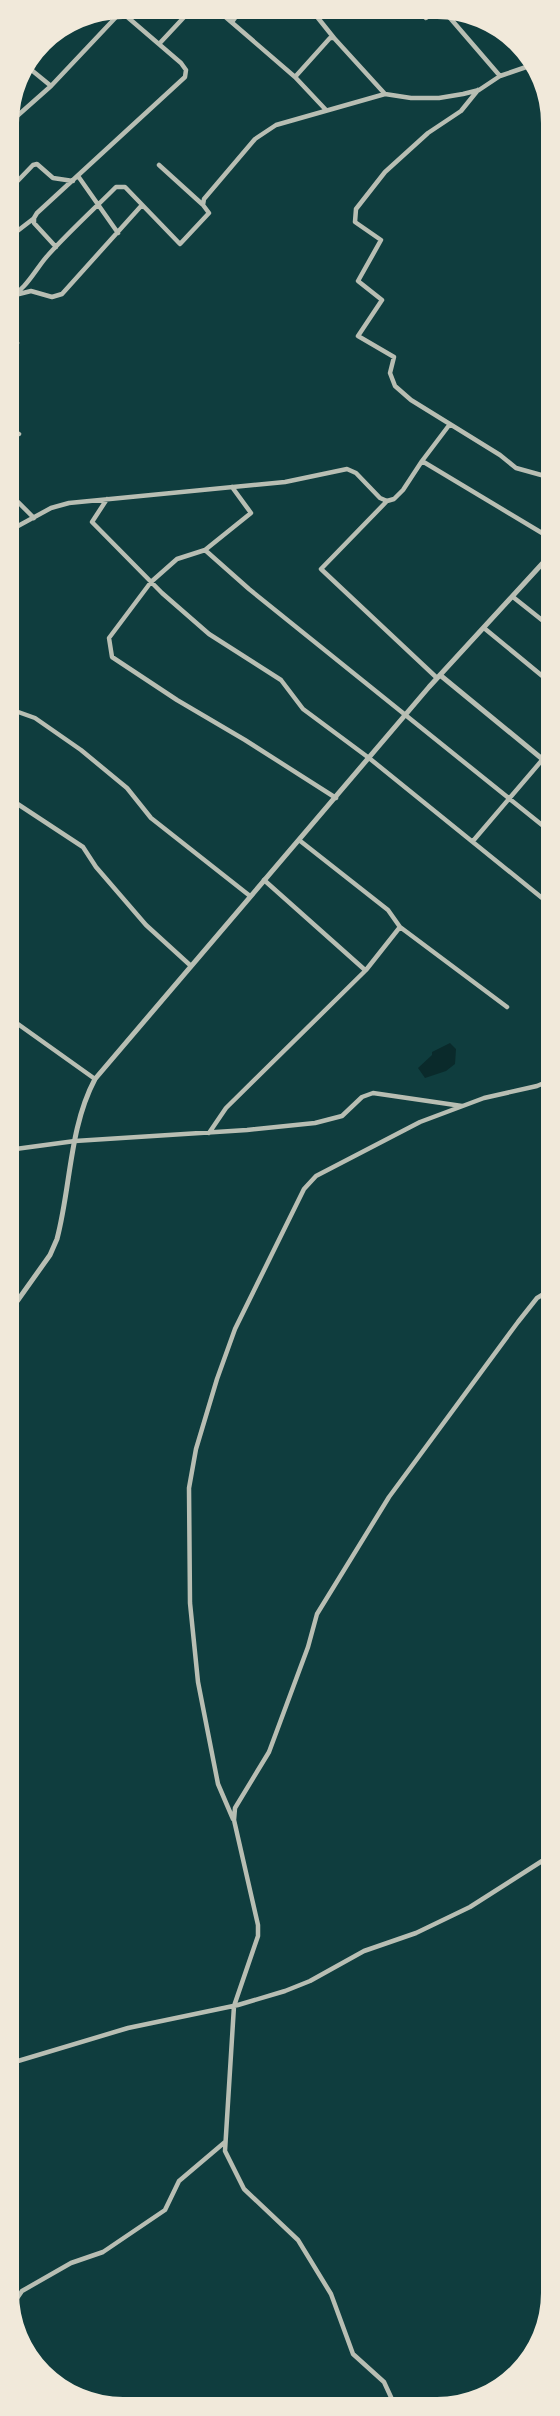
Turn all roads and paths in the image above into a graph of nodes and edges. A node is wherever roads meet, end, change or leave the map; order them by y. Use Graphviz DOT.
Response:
graph roads {
  1 [pos="130,19"];
  2 [pos="182,19"];
  3 [pos="228,19"];
  4 [pos="234,19"];
  5 [pos="319,19"];
  6 [pos="113,20"];
  7 [pos="452,21"];
  8 [pos="232,22"];
  9 [pos="334,38"];
  10 [pos="159,44"];
  11 [pos="524,68"];
  12 [pos="33,72"];
  13 [pos="500,76"];
  14 [pos="295,77"];
  15 [pos="51,86"];
  16 [pos="479,90"];
  17 [pos="385,94"];
  18 [pos="326,110"];
  19 [pos="20,113"];
  20 [pos="159,165"];
  21 [pos="78,176"];
  22 [pos="19,180"];
  23 [pos="73,181"];
  24 [pos="98,205"];
  25 [pos="142,205"];
  26 [pos="203,205"];
  27 [pos="34,218"];
  28 [pos="19,230"];
  29 [pos="118,233"];
  30 [pos="56,247"];
  31 [pos="19,291"];
  32 [pos="19,294"];
  33 [pos="450,424"];
  34 [pos="422,461"];
  35 [pos="541,475"];
  36 [pos="232,487"];
  37 [pos="107,499"];
  38 [pos="387,501"];
  39 [pos="19,503"];
  40 [pos="34,518"];
  41 [pos="19,526"];
  42 [pos="541,532"];
  43 [pos="205,550"];
  44 [pos="541,565"];
  45 [pos="151,582"];
  46 [pos="513,597"];
  47 [pos="541,619"];
  48 [pos="484,628"];
  49 [pos="541,675"];
  50 [pos="439,676"];
  51 [pos="19,712"];
  52 [pos="407,713"];
  53 [pos="541,757"];
  54 [pos="369,758"];
  55 [pos="541,761"];
  56 [pos="336,798"];
  57 [pos="510,798"];
  58 [pos="19,804"];
  59 [pos="541,824"];
  60 [pos="299,840"];
  61 [pos="473,841"];
  62 [pos="264,880"];
  63 [pos="250,896"];
  64 [pos="541,896"];
  65 [pos="400,927"];
  66 [pos="191,967"];
  67 [pos="366,970"];
  68 [pos="507,1007"];
  69 [pos="19,1025"];
  70 [pos="95,1079"];
  71 [pos="541,1084"];
  72 [pos="463,1106"];
  73 [pos="209,1133"];
  74 [pos="75,1141"];
  75 [pos="19,1149"];
  76 [pos="541,1296"];
  77 [pos="19,1299"];
  78 [pos="234,1820"];
  79 [pos="541,1862"];
  80 [pos="234,2006"];
  81 [pos="19,2061"];
  82 [pos="226,2142"];
  83 [pos="19,2295"];
  84 [pos="391,2397"];
  1 -- 10 [label="street"];
  2 -- 10 [label="street"];
  3 -- 8 [label="street"];
  4 -- 8 [label="street"];
  5 -- 9 [label="street"];
  6 -- 15 [label="street"];
  7 -- 13 [label="street"];
  8 -- 14 [label="street"];
  9 -- 14 [label="street"];
  9 -- 17 [label="street"];
  10 -- 21 [label="street"];
  11 -- 13 [label="street"];
  12 -- 15 [label="street"];
  13 -- 16 [label="street"];
  14 -- 18 [label="street"];
  15 -- 19 [label="street"];
  16 -- 17 [label="street"];
  16 -- 33 [label="street"];
  17 -- 18 [label="street"];
  18 -- 26 [label="street"];
  20 -- 26 [label="street"];
  21 -- 23 [label="street"];
  21 -- 24 [label="street"];
  22 -- 23 [label="street"];
  23 -- 27 [label="street"];
  24 -- 25 [label="street"];
  24 -- 29 [label="street"];
  24 -- 30 [label="street"];
  25 -- 26 [label="street"];
  25 -- 29 [label="street"];
  27 -- 28 [label="street"];
  27 -- 30 [label="street"];
  29 -- 32 [label="street"];
  30 -- 31 [label="street"];
  33 -- 34 [label="street"];
  33 -- 35 [label="street"];
  34 -- 38 [label="street"];
  34 -- 42 [label="street"];
  36 -- 37 [label="street"];
  36 -- 38 [label="street"];
  36 -- 43 [label="street"];
  37 -- 40 [label="street"];
  37 -- 45 [label="street"];
  38 -- 50 [label="street"];
  39 -- 40 [label="street"];
  40 -- 41 [label="street"];
  43 -- 45 [label="street"];
  43 -- 52 [label="street"];
  44 -- 46 [label="street"];
  45 -- 54 [label="street"];
  45 -- 56 [label="street"];
  46 -- 47 [label="street"];
  46 -- 48 [label="street"];
  48 -- 49 [label="street"];
  48 -- 50 [label="street"];
  50 -- 52 [label="street"];
  50 -- 53 [label="street"];
  51 -- 63 [label="street"];
  52 -- 54 [label="street"];
  52 -- 57 [label="street"];
  54 -- 56 [label="street"];
  54 -- 61 [label="street"];
  55 -- 57 [label="street"];
  56 -- 60 [label="street"];
  57 -- 59 [label="street"];
  57 -- 61 [label="street"];
  58 -- 66 [label="street"];
  60 -- 62 [label="street"];
  60 -- 65 [label="street"];
  61 -- 64 [label="street"];
  62 -- 63 [label="street"];
  62 -- 67 [label="street"];
  63 -- 66 [label="street"];
  65 -- 67 [label="street"];
  65 -- 68 [label="street"];
  66 -- 70 [label="street"];
  67 -- 73 [label="street"];
  69 -- 70 [label="street"];
  70 -- 74 [label="street"];
  71 -- 72 [label="street"];
  72 -- 73 [label="street"];
  72 -- 78 [label="street"];
  73 -- 74 [label="street"];
  74 -- 75 [label="street"];
  74 -- 77 [label="street"];
  76 -- 78 [label="street"];
  78 -- 80 [label="street"];
  79 -- 80 [label="street"];
  80 -- 81 [label="street"];
  80 -- 82 [label="street"];
  82 -- 83 [label="street"];
  82 -- 84 [label="street"];
}
